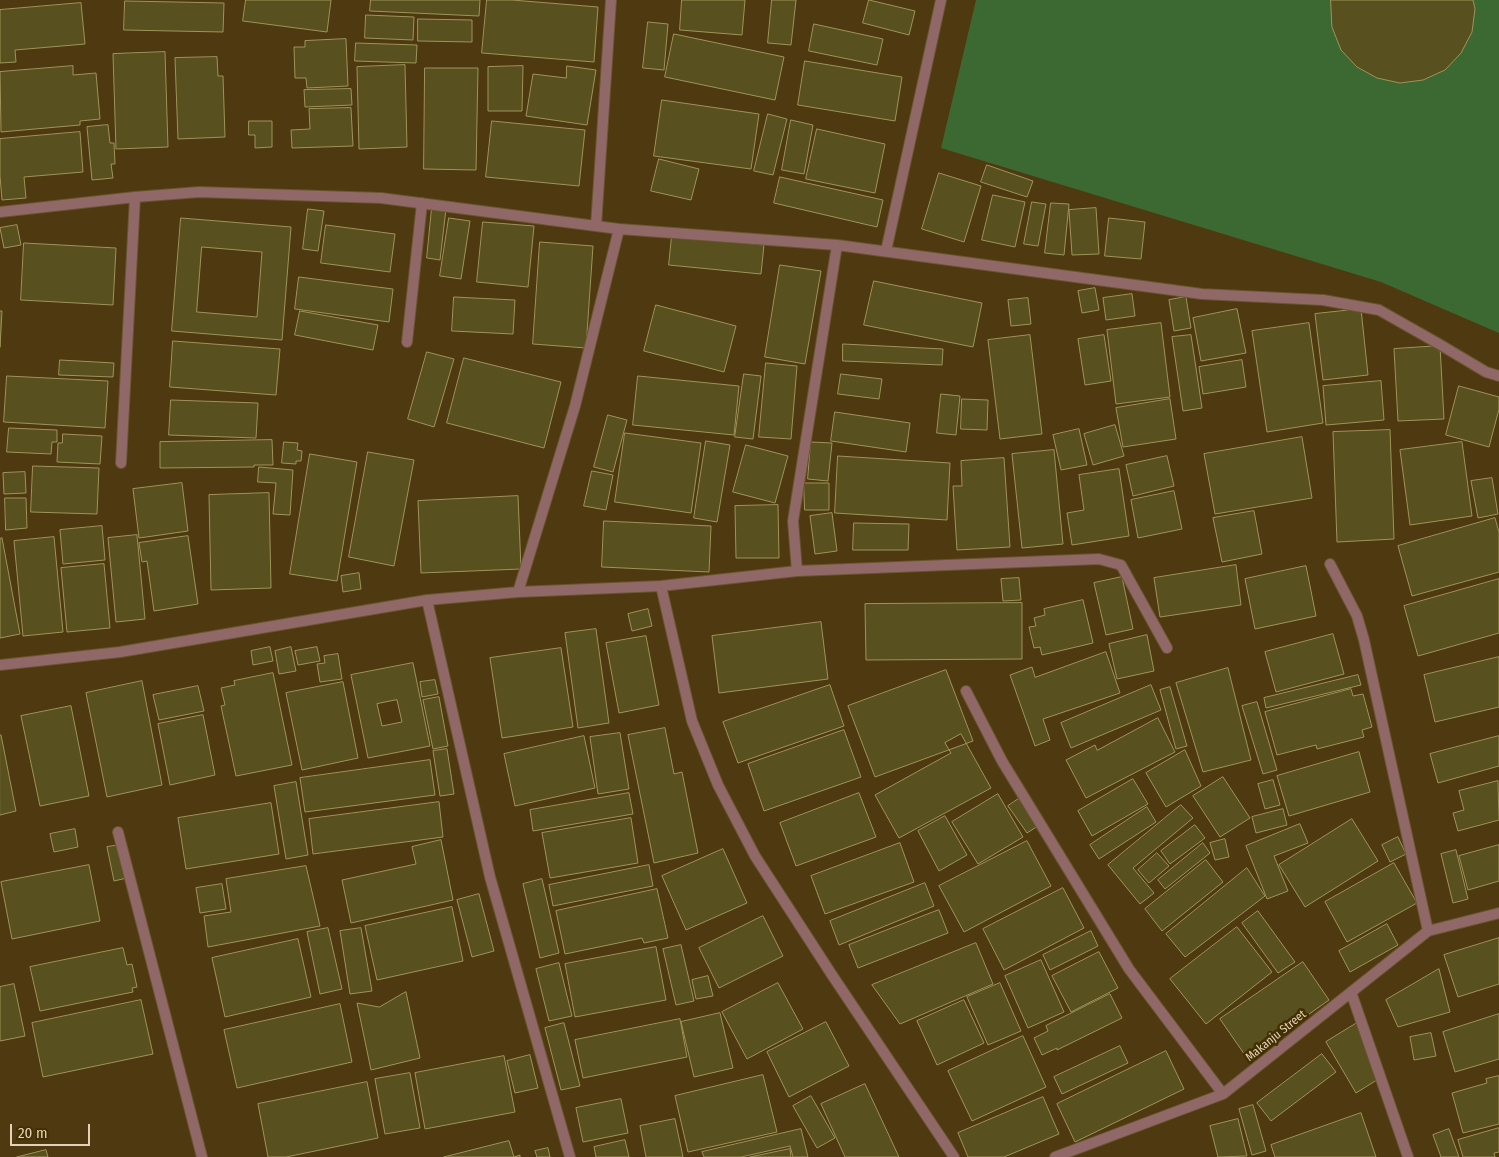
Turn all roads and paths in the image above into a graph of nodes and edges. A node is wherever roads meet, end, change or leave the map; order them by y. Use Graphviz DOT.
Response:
graph roads {
  1 [pos="611,0"];
  2 [pos="941,0"];
  3 [pos="135,197"];
  4 [pos="422,203"];
  5 [pos="0,212"];
  6 [pos="596,226"];
  7 [pos="619,229"];
  8 [pos="836,245"];
  9 [pos="886,251"];
  10 [pos="407,342"];
  11 [pos="1499,376"];
  12 [pos="121,463"];
  13 [pos="1330,564"];
  14 [pos="797,571"];
  15 [pos="661,586"];
  16 [pos="518,592"];
  17 [pos="427,600"];
  18 [pos="1167,648"];
  19 [pos="0,665"];
  20 [pos="966,691"];
  21 [pos="118,832"];
  22 [pos="1499,913"];
  23 [pos="1428,931"];
  24 [pos="1351,992"];
  25 [pos="1223,1094"];
  26 [pos="202,1157"];
  27 [pos="570,1157"];
  28 [pos="954,1157"];
  29 [pos="1055,1157"];
  30 [pos="1408,1157"];
  1 -- 6 [label="street"];
  2 -- 9 [label="street"];
  3 -- 4 [label="street"];
  3 -- 5 [label="street"];
  3 -- 12 [label="street"];
  4 -- 6 [label="street"];
  4 -- 10 [label="street"];
  6 -- 7 [label="street"];
  7 -- 8 [label="street"];
  7 -- 16 [label="street"];
  8 -- 9 [label="street"];
  8 -- 14 [label="street"];
  9 -- 11 [label="street"];
  13 -- 23 [label="street"];
  14 -- 15 [label="street"];
  14 -- 18 [label="street"];
  15 -- 16 [label="street"];
  15 -- 28 [label="street"];
  16 -- 17 [label="street"];
  17 -- 19 [label="street"];
  17 -- 27 [label="street"];
  20 -- 25 [label="street"];
  21 -- 26 [label="street"];
  22 -- 23 [label="street, Makanju Street"];
  23 -- 24 [label="street, Makanju Street"];
  24 -- 25 [label="street, Makanju Street"];
  24 -- 30 [label="street"];
  25 -- 29 [label="street, Makanju Street"];
}
